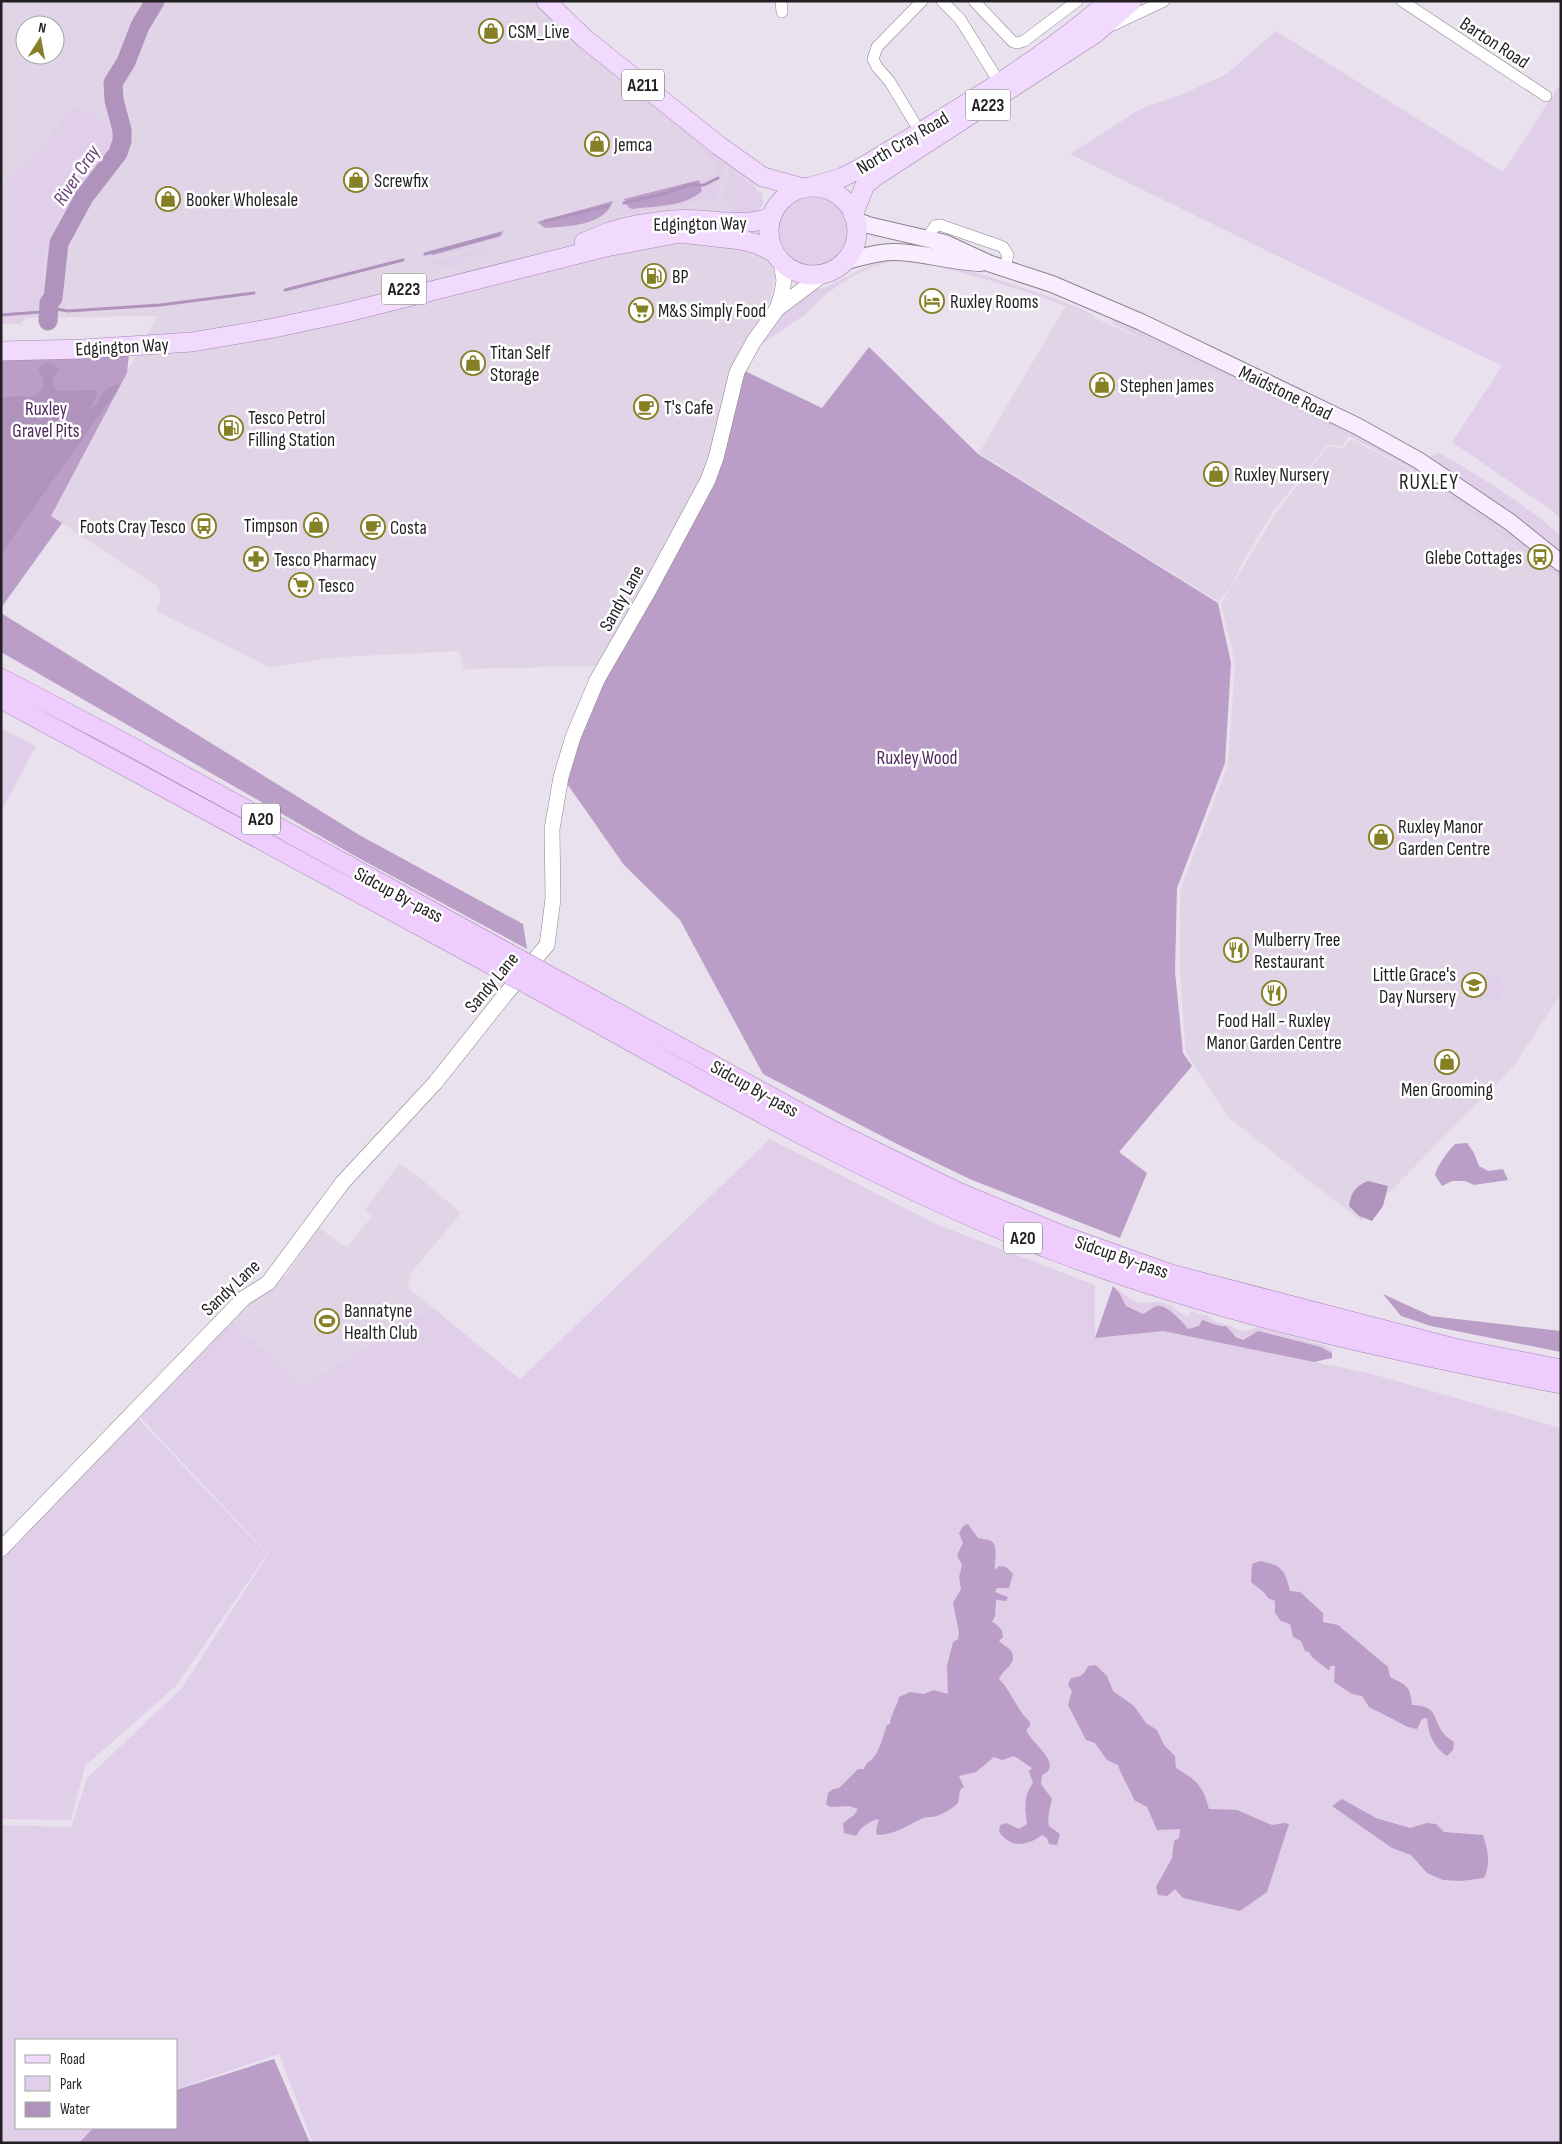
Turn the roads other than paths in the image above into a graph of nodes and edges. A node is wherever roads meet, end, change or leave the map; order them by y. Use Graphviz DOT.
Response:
graph roads {
  1 [pos="546,1"];
  2 [pos="922,1"];
  3 [pos="942,1"];
  4 [pos="974,1"];
  5 [pos="1077,1"];
  6 [pos="1108,1"];
  7 [pos="1132,1"];
  8 [pos="1164,1"];
  9 [pos="1402,1"];
  10 [pos="1096,33"];
  11 [pos="999,82"];
  12 [pos="1546,96"];
  13 [pos="914,122"];
  14 [pos="763,177"];
  15 [pos="808,187"];
  16 [pos="771,216"];
  17 [pos="854,217"];
  18 [pos="927,238"];
  19 [pos="603,241"];
  20 [pos="777,258"];
  21 [pos="843,262"];
  22 [pos="988,263"];
  23 [pos="1005,268"];
  24 [pos="825,273"];
  25 [pos="417,291"];
  26 [pos="777,309"];
  27 [pos="272,324"];
  28 [pos="242,334"];
  29 [pos="127,338"];
  30 [pos="1,342"];
  31 [pos="1,351"];
  32 [pos="1561,563"];
  33 [pos="1,664"];
  34 [pos="1,678"];
  35 [pos="1,699"];
  36 [pos="121,741"];
  37 [pos="516,967"];
  38 [pos="533,977"];
  39 [pos="1561,1369"];
  40 [pos="1561,1384"];
  41 [pos="1,1550"];
  1 -- 14 [label="main road, A211"];
  2 -- 13 [label="street"];
  3 -- 11 [label="street"];
  4 -- 5 [label="street"];
  6 -- 11 [label="main road, North Cray Road / A223"];
  7 -- 10 [label="main road, North Cray Road / A223"];
  8 -- 10 [label="street, North Cray Road"];
  9 -- 12 [label="street, Barton Road"];
  10 -- 17 [label="main road, North Cray Road / A223"];
  11 -- 15 [label="main road, North Cray Road / A223"];
  14 -- 15 [label="main road, A211"];
  14 -- 16 [label="main road"];
  15 -- 16 [label="main road"];
  15 -- 17 [label="main road"];
  16 -- 19 [label="main road, Edgington Way / A223"];
  16 -- 20 [label="main road"];
  17 -- 18 [label="main road, Maidstone Road"];
  17 -- 21 [label="main road"];
  18 -- 22 [label="main road, Maidstone Road"];
  18 -- 23 [label="street"];
  19 -- 20 [label="main road, Edgington Way / A223"];
  19 -- 25 [label="main road, Edgington Way / A223"];
  19 -- 25 [label="main road, Edgington Way / A223"];
  20 -- 24 [label="main road"];
  20 -- 26 [label="street, Sandy Lane"];
  21 -- 22 [label="main road, Maidstone Road"];
  21 -- 24 [label="main road"];
  22 -- 23 [label="main road, Maidstone Road"];
  23 -- 32 [label="main road, Maidstone Road"];
  24 -- 26 [label="street, Sandy Lane"];
  25 -- 27 [label="main road, Edgington Way / A223"];
  25 -- 27 [label="main road, Edgington Way / A223"];
  26 -- 41 [label="street, Sandy Lane"];
  27 -- 28 [label="main road, Edgington Way / A223"];
  27 -- 29 [label="main road, Edgington Way / A223"];
  28 -- 29 [label="main road, Edgington Way / A223"];
  28 -- 31 [label="main road, Edgington Way / A223"];
  29 -- 30 [label="main road, Edgington Way / A223"];
  33 -- 36 [label="highway, A20"];
  34 -- 36 [label="highway, Sidcup By-pass / A20"];
  35 -- 37 [label="highway, Sidcup By-pass / A20"];
  36 -- 37 [label="highway, Sidcup By-pass / A20"];
  37 -- 38 [label="highway, Sidcup By-pass / A20, bridge"];
  38 -- 39 [label="highway, Sidcup By-pass / A20"];
  38 -- 40 [label="highway, Sidcup By-pass / A20"];
}
